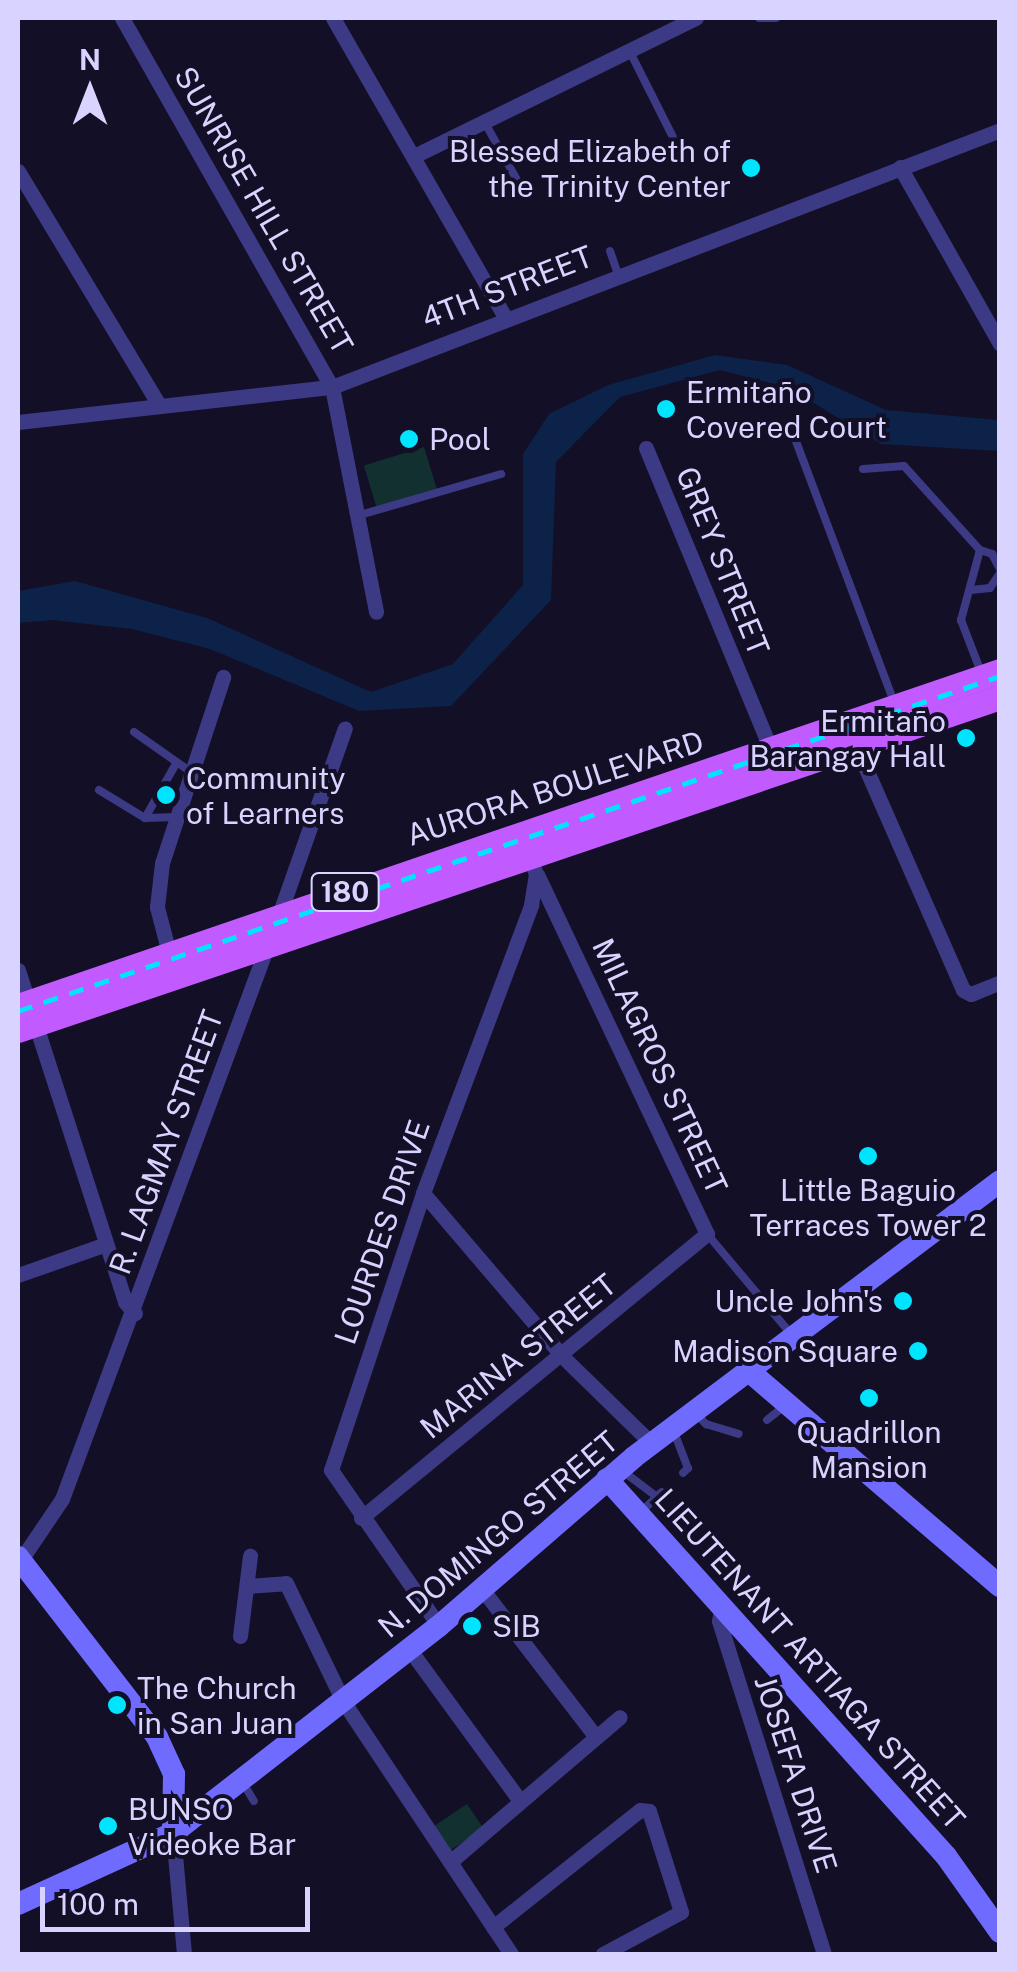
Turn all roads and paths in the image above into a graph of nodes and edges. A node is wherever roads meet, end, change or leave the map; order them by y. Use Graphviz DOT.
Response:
graph roads {
  1 [pos="122,18"];
  2 [pos="333,18"];
  3 [pos="696,18"];
  4 [pos="759,18"];
  5 [pos="776,18"];
  6 [pos="629,50"];
  7 [pos="484,122"];
  8 [pos="1000,130"];
  9 [pos="414,156"];
  10 [pos="683,156"];
  11 [pos="900,167"];
  12 [pos="18,171"];
  13 [pos="522,189"];
  14 [pos="610,251"];
  15 [pos="618,274"];
  16 [pos="506,318"];
  17 [pos="1000,344"];
  18 [pos="332,387"];
  19 [pos="159,406"];
  20 [pos="18,422"];
  21 [pos="794,436"];
  22 [pos="646,448"];
  23 [pos="863,468"];
  24 [pos="501,474"];
  25 [pos="360,515"];
  26 [pos="980,550"];
  27 [pos="1000,571"];
  28 [pos="970,590"];
  29 [pos="376,612"];
  30 [pos="223,677"];
  31 [pos="995,692"];
  32 [pos="895,707"];
  33 [pos="345,728"];
  34 [pos="134,732"];
  35 [pos="856,746"];
  36 [pos="771,750"];
  37 [pos="184,767"];
  38 [pos="100,790"];
  39 [pos="678,794"];
  40 [pos="176,817"];
  41 [pos="145,818"];
  42 [pos="529,855"];
  43 [pos="531,904"];
  44 [pos="279,914"];
  45 [pos="562,921"];
  46 [pos="269,942"];
  47 [pos="170,953"];
  48 [pos="23,972"];
  49 [pos="1000,982"];
  50 [pos="25,1015"];
  51 [pos="1000,1181"];
  52 [pos="422,1193"];
  53 [pos="707,1234"];
  54 [pos="106,1244"];
  55 [pos="18,1274"];
  56 [pos="135,1313"];
  57 [pos="794,1338"];
  58 [pos="563,1357"];
  59 [pos="750,1372"];
  60 [pos="787,1404"];
  61 [pos="694,1412"];
  62 [pos="767,1420"];
  63 [pos="672,1428"];
  64 [pos="739,1434"];
  65 [pos="652,1444"];
  66 [pos="683,1473"];
  67 [pos="614,1474"];
  68 [pos="361,1518"];
  69 [pos="250,1556"];
  70 [pos="19,1561"];
  71 [pos="248,1586"];
  72 [pos="1000,1586"];
  73 [pos="482,1589"];
  74 [pos="721,1609"];
  75 [pos="439,1626"];
  76 [pos="240,1636"];
  77 [pos="410,1650"];
  78 [pos="343,1701"];
  79 [pos="620,1717"];
  80 [pos="596,1737"];
  81 [pos="520,1801"];
  82 [pos="173,1833"];
  83 [pos="450,1862"];
  84 [pos="18,1904"];
  85 [pos="493,1927"];
  86 [pos="1000,1932"];
  87 [pos="184,1954"];
  88 [pos="511,1954"];
  89 [pos="603,1954"];
  90 [pos="824,1954"];
  1 -- 18 [label="street, SUNRISE HILL STREET"];
  2 -- 9 [label="street"];
  3 -- 6 [label="street"];
  4 -- 5 [label="lane"];
  6 -- 7 [label="street"];
  6 -- 10 [label="lane"];
  7 -- 9 [label="street"];
  7 -- 13 [label="lane"];
  8 -- 11 [label="street, 4TH STREET"];
  9 -- 16 [label="street"];
  11 -- 15 [label="street, 4TH STREET"];
  11 -- 17 [label="street"];
  12 -- 19 [label="street"];
  14 -- 15 [label="lane"];
  15 -- 16 [label="street, 4TH STREET"];
  16 -- 18 [label="street, 4TH STREET"];
  18 -- 19 [label="street, 4TH STREET"];
  18 -- 25 [label="street, SUNRISE HILL STREET"];
  19 -- 20 [label="street, 4TH STREET"];
  21 -- 32 [label="lane"];
  22 -- 36 [label="street, GREY STREET"];
  23 -- 26 [label="lane"];
  24 -- 25 [label="lane"];
  25 -- 29 [label="street, SUNRISE HILL STREET"];
  26 -- 27 [label="lane"];
  26 -- 28 [label="lane"];
  27 -- 28 [label="lane"];
  28 -- 31 [label="lane"];
  30 -- 37 [label="street"];
  31 -- 32 [label="main road, AURORA BOULEVARD / 180"];
  31 -- 35 [label="main road, AURORA BOULEVARD / 180"];
  32 -- 36 [label="main road, AURORA BOULEVARD / 180"];
  33 -- 44 [label="street, R. LAGMAY STREET"];
  34 -- 37 [label="lane"];
  35 -- 39 [label="main road, AURORA BOULEVARD / 180"];
  35 -- 49 [label="street"];
  36 -- 39 [label="main road, AURORA BOULEVARD / 180"];
  37 -- 40 [label="street"];
  37 -- 41 [label="lane"];
  38 -- 41 [label="lane"];
  39 -- 42 [label="main road, AURORA BOULEVARD / 180"];
  40 -- 41 [label="lane"];
  40 -- 47 [label="street"];
  42 -- 43 [label="street, LOURDES DRIVE"];
  42 -- 44 [label="main road, AURORA BOULEVARD / 180"];
  42 -- 45 [label="street, MILAGROS STREET"];
  42 -- 46 [label="main road, AURORA BOULEVARD / 180"];
  43 -- 45 [label="street, MILAGROS STREET"];
  43 -- 52 [label="street, LOURDES DRIVE"];
  44 -- 46 [label="street, R. LAGMAY STREET"];
  44 -- 47 [label="main road, AURORA BOULEVARD / 180"];
  45 -- 53 [label="street, MILAGROS STREET"];
  46 -- 50 [label="main road, AURORA BOULEVARD / 180"];
  46 -- 56 [label="street, R. LAGMAY STREET"];
  47 -- 50 [label="main road, AURORA BOULEVARD / 180"];
  48 -- 50 [label="street"];
  50 -- 54 [label="street"];
  51 -- 57 [label="main road, N. DOMINGO STREET"];
  52 -- 58 [label="street"];
  52 -- 68 [label="street, LOURDES DRIVE"];
  53 -- 57 [label="lane"];
  53 -- 58 [label="street, MARINA STREET"];
  54 -- 55 [label="street"];
  54 -- 56 [label="street"];
  56 -- 70 [label="street, R. LAGMAY STREET"];
  57 -- 59 [label="main road, N. DOMINGO STREET"];
  58 -- 65 [label="street"];
  58 -- 68 [label="street, MARINA STREET"];
  59 -- 60 [label="main road"];
  59 -- 61 [label="main road, N. DOMINGO STREET"];
  60 -- 62 [label="lane"];
  60 -- 72 [label="main road"];
  61 -- 63 [label="main road, N. DOMINGO STREET"];
  61 -- 64 [label="lane"];
  63 -- 65 [label="main road, N. DOMINGO STREET"];
  63 -- 66 [label="lane"];
  65 -- 67 [label="main road, N. DOMINGO STREET"];
  67 -- 73 [label="main road, N. DOMINGO STREET"];
  67 -- 74 [label="main road, LIEUTENANT ARTIAGA STREET"];
  68 -- 75 [label="street, LOURDES DRIVE"];
  69 -- 71 [label="street"];
  70 -- 82 [label="main road"];
  71 -- 76 [label="street"];
  71 -- 78 [label="street"];
  73 -- 75 [label="main road, N. DOMINGO STREET"];
  73 -- 80 [label="street"];
  74 -- 86 [label="main road, LIEUTENANT ARTIAGA STREET"];
  74 -- 90 [label="street, JOSEFA DRIVE"];
  75 -- 77 [label="main road, N. DOMINGO STREET"];
  77 -- 78 [label="main road, N. DOMINGO STREET"];
  77 -- 81 [label="street"];
  78 -- 82 [label="main road, N. DOMINGO STREET"];
  78 -- 83 [label="street"];
  79 -- 80 [label="street"];
  80 -- 81 [label="street"];
  81 -- 83 [label="street"];
  82 -- 84 [label="main road, N. DOMINGO STREET"];
  82 -- 87 [label="street"];
  83 -- 85 [label="street"];
  85 -- 88 [label="street"];
  85 -- 89 [label="street"];
}
